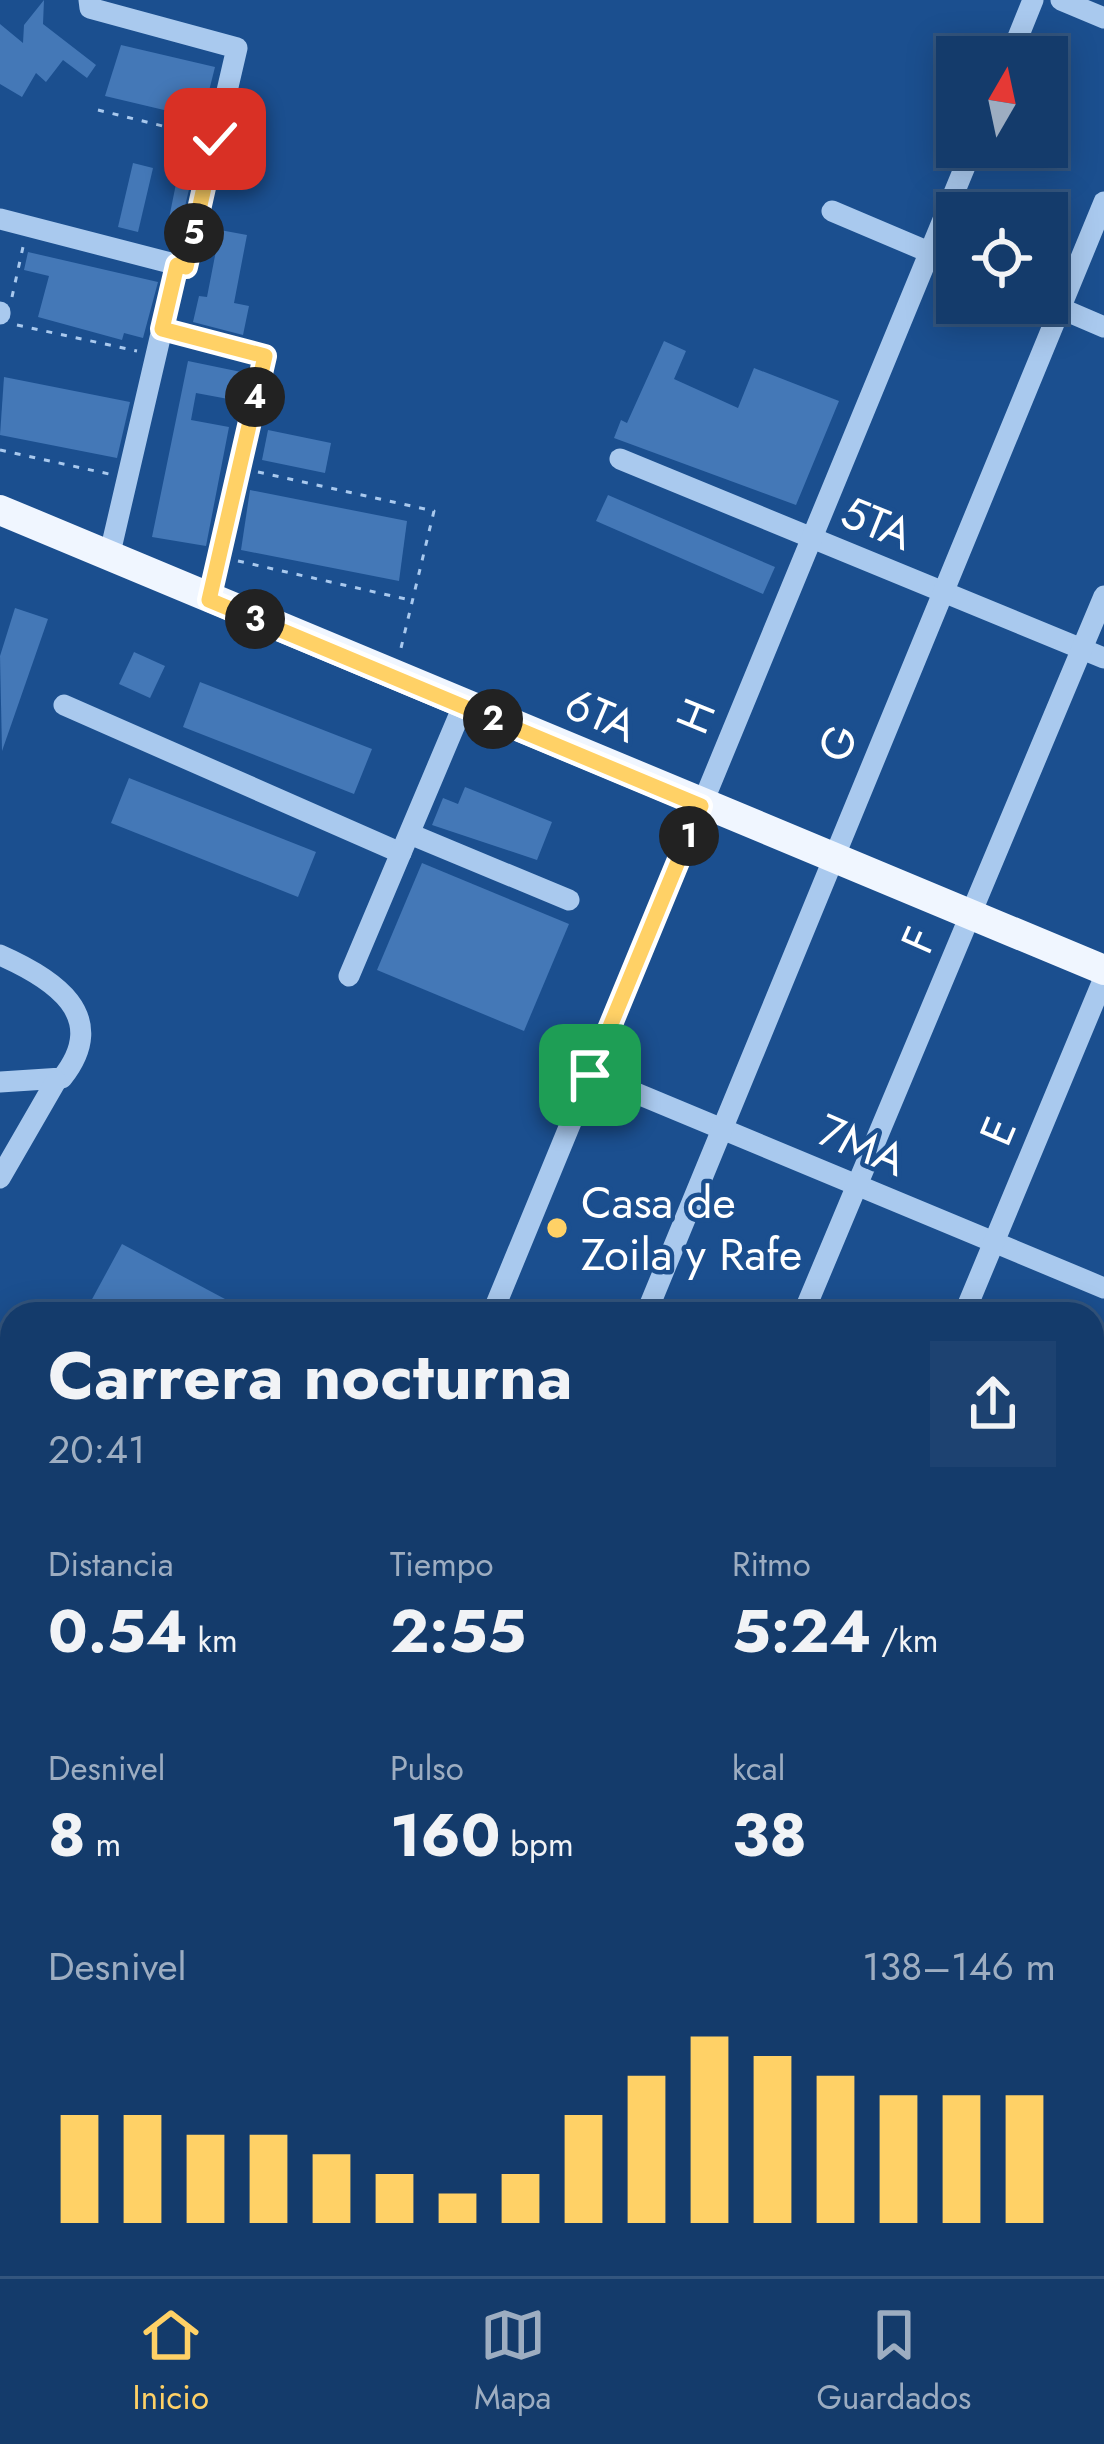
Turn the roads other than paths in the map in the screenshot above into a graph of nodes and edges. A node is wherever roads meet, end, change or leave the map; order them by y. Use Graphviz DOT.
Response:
graph roads {
  1 [pos="89,0"];
  2 [pos="1033,0"];
  3 [pos="1061,0"];
  4 [pos="1104,18"];
  5 [pos="1018,36"];
  6 [pos="964,168"];
  7 [pos="1104,202"];
  8 [pos="832,212"];
  9 [pos="0,219"];
  10 [pos="929,253"];
  11 [pos="936,256"];
  12 [pos="181,266"];
  13 [pos="1068,275"];
  14 [pos="1068,311"];
  15 [pos="1046,324"];
  16 [pos="1104,327"];
  17 [pos="162,329"];
  18 [pos="620,459"];
  19 [pos="0,511"];
  20 [pos="812,538"];
  21 [pos="109,557"];
  22 [pos="941,591"];
  23 [pos="1104,596"];
  24 [pos="209,600"];
  25 [pos="1082,649"];
  26 [pos="1104,658"];
  27 [pos="64,705"];
  28 [pos="463,706"];
  29 [pos="701,806"];
  30 [pos="405,843"];
  31 [pos="832,860"];
  32 [pos="569,900"];
  33 [pos="973,916"];
  34 [pos="0,955"];
  35 [pos="1104,974"];
  36 [pos="350,976"];
  37 [pos="590,1075"];
  38 [pos="56,1081"];
  39 [pos="0,1082"];
  40 [pos="719,1128"];
  41 [pos="0,1178"];
  42 [pos="855,1184"];
  43 [pos="994,1242"];
  44 [pos="1104,1288"];
  45 [pos="497,1302"];
  46 [pos="651,1302"];
  47 [pos="808,1302"];
  48 [pos="969,1302"];
  1 -- 12 [label="street"];
  2 -- 5 [label="street"];
  3 -- 4 [label="street"];
  6 -- 10 [label="street, H"];
  7 -- 13 [label="street, G"];
  8 -- 10 [label="street"];
  9 -- 12 [label="street"];
  10 -- 11 [label="street"];
  10 -- 20 [label="street, H"];
  12 -- 17 [label="street"];
  14 -- 16 [label="street"];
  15 -- 22 [label="street, G"];
  17 -- 21 [label="street"];
  17 -- 24 [label="street"];
  18 -- 20 [label="street, 5TA"];
  19 -- 21 [label="main road, 6TA"];
  20 -- 22 [label="street, 5TA"];
  20 -- 29 [label="street, H"];
  21 -- 24 [label="main road, 6TA"];
  22 -- 25 [label="street, 5TA"];
  22 -- 31 [label="street, G"];
  23 -- 25 [label="street, F"];
  24 -- 28 [label="main road, 6TA"];
  25 -- 26 [label="street, 5TA"];
  25 -- 33 [label="street, F"];
  27 -- 30 [label="street"];
  28 -- 29 [label="main road, 6TA"];
  28 -- 30 [label="street"];
  29 -- 31 [label="main road, 6TA"];
  29 -- 37 [label="street, H"];
  30 -- 32 [label="street"];
  30 -- 36 [label="street"];
  31 -- 33 [label="main road, 6TA"];
  31 -- 40 [label="street, G"];
  33 -- 35 [label="main road, 6TA"];
  33 -- 42 [label="street, F"];
  34 -- 38 [label="street"];
  35 -- 43 [label="street, E"];
  37 -- 40 [label="street, 7MA"];
  37 -- 45 [label="street, H"];
  38 -- 39 [label="street"];
  38 -- 41 [label="street"];
  40 -- 42 [label="street, 7MA"];
  40 -- 46 [label="street, G"];
  42 -- 43 [label="street, 7MA"];
  42 -- 47 [label="street, F"];
  43 -- 44 [label="street, 7MA"];
  43 -- 48 [label="street, E"];
}
